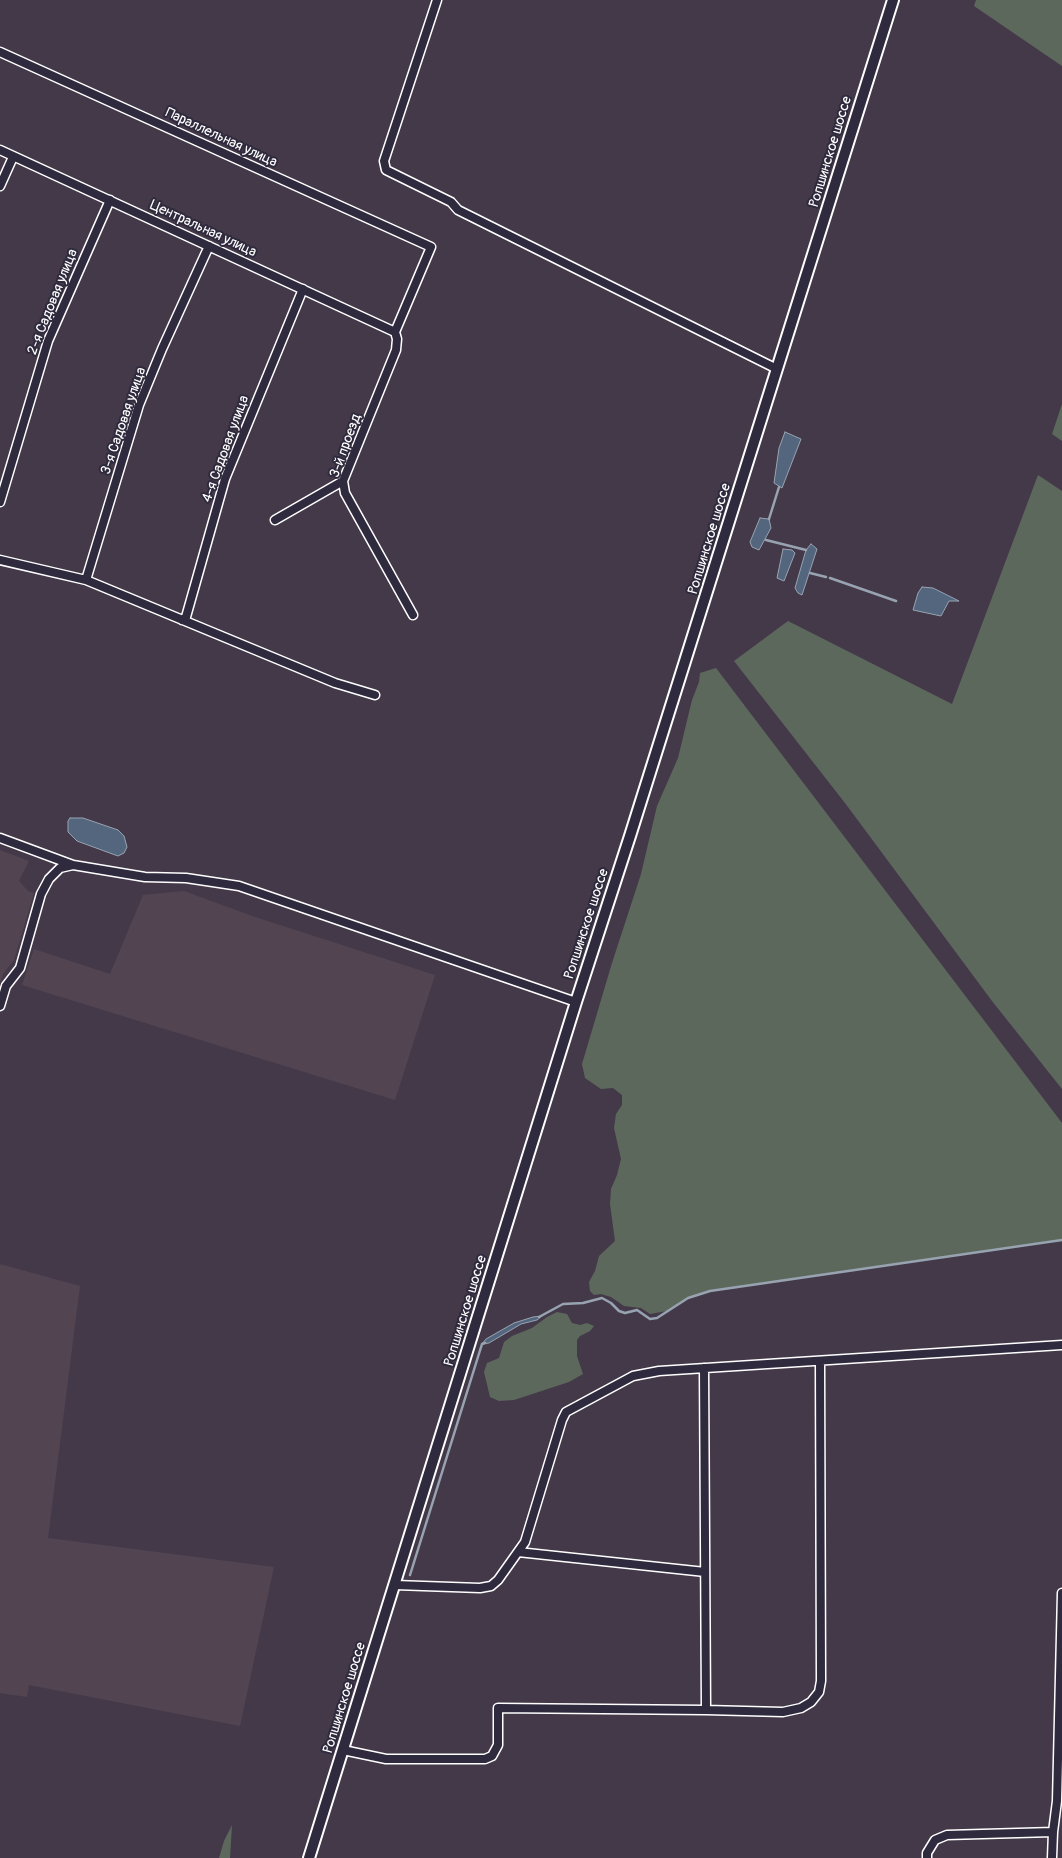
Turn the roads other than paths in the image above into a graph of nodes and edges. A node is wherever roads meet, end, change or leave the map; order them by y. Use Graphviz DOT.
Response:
graph roads {
  1 [pos="437,0"];
  2 [pos="893,0"];
  3 [pos="0,52"];
  4 [pos="0,150"];
  5 [pos="14,157"];
  6 [pos="0,186"];
  7 [pos="110,200"];
  8 [pos="209,246"];
  9 [pos="431,247"];
  10 [pos="302,289"];
  11 [pos="395,332"];
  12 [pos="777,369"];
  13 [pos="343,481"];
  14 [pos="0,502"];
  15 [pos="275,520"];
  16 [pos="0,560"];
  17 [pos="86,580"];
  18 [pos="413,616"];
  19 [pos="182,620"];
  20 [pos="375,695"];
  21 [pos="0,838"];
  22 [pos="72,865"];
  23 [pos="576,1002"];
  24 [pos="0,1006"];
  25 [pos="1062,1346"];
  26 [pos="820,1361"];
  27 [pos="704,1368"];
  28 [pos="518,1552"];
  29 [pos="705,1572"];
  30 [pos="395,1585"];
  31 [pos="1062,1593"];
  32 [pos="1061,1637"];
  33 [pos="706,1710"];
  34 [pos="344,1750"];
  35 [pos="1060,1764"];
  36 [pos="1053,1832"];
  37 [pos="309,1858"];
  38 [pos="927,1858"];
  39 [pos="1052,1858"];
  1 -- 12 [label="street"];
  2 -- 12 [label="main road, Ропшинское шоссе"];
  3 -- 9 [label="street, Параллельная улица"];
  4 -- 5 [label="street, Центральная улица"];
  5 -- 6 [label="street"];
  5 -- 7 [label="street, Центральная улица"];
  7 -- 8 [label="street, Центральная улица"];
  7 -- 14 [label="street, 2-я Садовая улица"];
  8 -- 10 [label="street, Центральная улица"];
  8 -- 17 [label="street, 3-я Садовая улица"];
  9 -- 11 [label="street, 3-й проезд"];
  10 -- 11 [label="street, Центральная улица"];
  10 -- 19 [label="street, 4-я Садовая улица"];
  11 -- 13 [label="street, 3-й проезд"];
  12 -- 23 [label="main road, Ропшинское шоссе"];
  13 -- 15 [label="street"];
  13 -- 18 [label="street, 3-й проезд"];
  16 -- 17 [label="street"];
  17 -- 19 [label="street"];
  19 -- 20 [label="street"];
  21 -- 22 [label="street"];
  22 -- 23 [label="street"];
  22 -- 24 [label="street"];
  23 -- 30 [label="main road, Ропшинское шоссе"];
  25 -- 26 [label="street"];
  26 -- 27 [label="street"];
  26 -- 33 [label="street"];
  27 -- 28 [label="street"];
  27 -- 29 [label="street"];
  28 -- 29 [label="street"];
  28 -- 30 [label="street"];
  29 -- 33 [label="street"];
  30 -- 34 [label="main road, Ропшинское шоссе"];
  31 -- 32 [label="street"];
  32 -- 35 [label="street"];
  33 -- 34 [label="street"];
  34 -- 37 [label="main road, Ропшинское шоссе"];
  35 -- 36 [label="street"];
  36 -- 38 [label="street"];
  36 -- 39 [label="street"];
}
